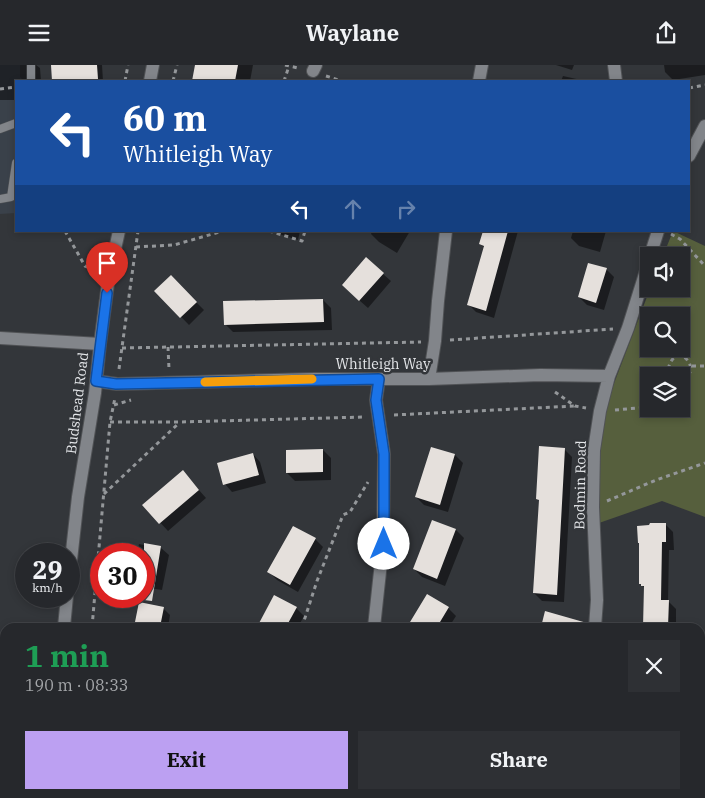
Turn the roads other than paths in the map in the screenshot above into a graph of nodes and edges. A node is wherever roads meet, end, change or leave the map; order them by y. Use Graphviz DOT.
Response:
graph roads {
  1 [pos="31,65"];
  2 [pos="153,65"];
  3 [pos="482,65"];
  4 [pos="614,65"];
  5 [pos="31,80"];
  6 [pos="150,80"];
  7 [pos="479,80"];
  8 [pos="616,80"];
  9 [pos="15,123"];
  10 [pos="705,126"];
  11 [pos="0,129"];
  12 [pos="690,154"];
  13 [pos="15,170"];
  14 [pos="0,199"];
  15 [pos="119,232"];
  16 [pos="446,232"];
  17 [pos="658,232"];
  18 [pos="653,247"];
  19 [pos="640,289"];
  20 [pos="0,338"];
  21 [pos="100,344"];
  22 [pos="609,376"];
  23 [pos="379,379"];
  24 [pos="429,379"];
  25 [pos="96,381"];
  26 [pos="73,543"];
  27 [pos="66,608"];
  28 [pos="64,623"];
  29 [pos="374,623"];
  30 [pos="595,623"];
  1 -- 5 [label="lane"];
  2 -- 6 [label="street"];
  3 -- 7 [label="street"];
  4 -- 8 [label="street"];
  9 -- 11 [label="lane"];
  10 -- 12 [label="street"];
  13 -- 14 [label="lane"];
  15 -- 21 [label="street, Budshead Road"];
  16 -- 24 [label="street"];
  17 -- 18 [label="street"];
  19 -- 22 [label="street, Bodmin Road"];
  20 -- 21 [label="street"];
  21 -- 25 [label="street, Budshead Road"];
  22 -- 24 [label="street, Whitleigh Way"];
  22 -- 30 [label="street, Bodmin Road"];
  23 -- 24 [label="street, Whitleigh Way"];
  23 -- 25 [label="street, Whitleigh Way"];
  23 -- 29 [label="street"];
  25 -- 26 [label="street, Budshead Road"];
  27 -- 28 [label="street"];
}
